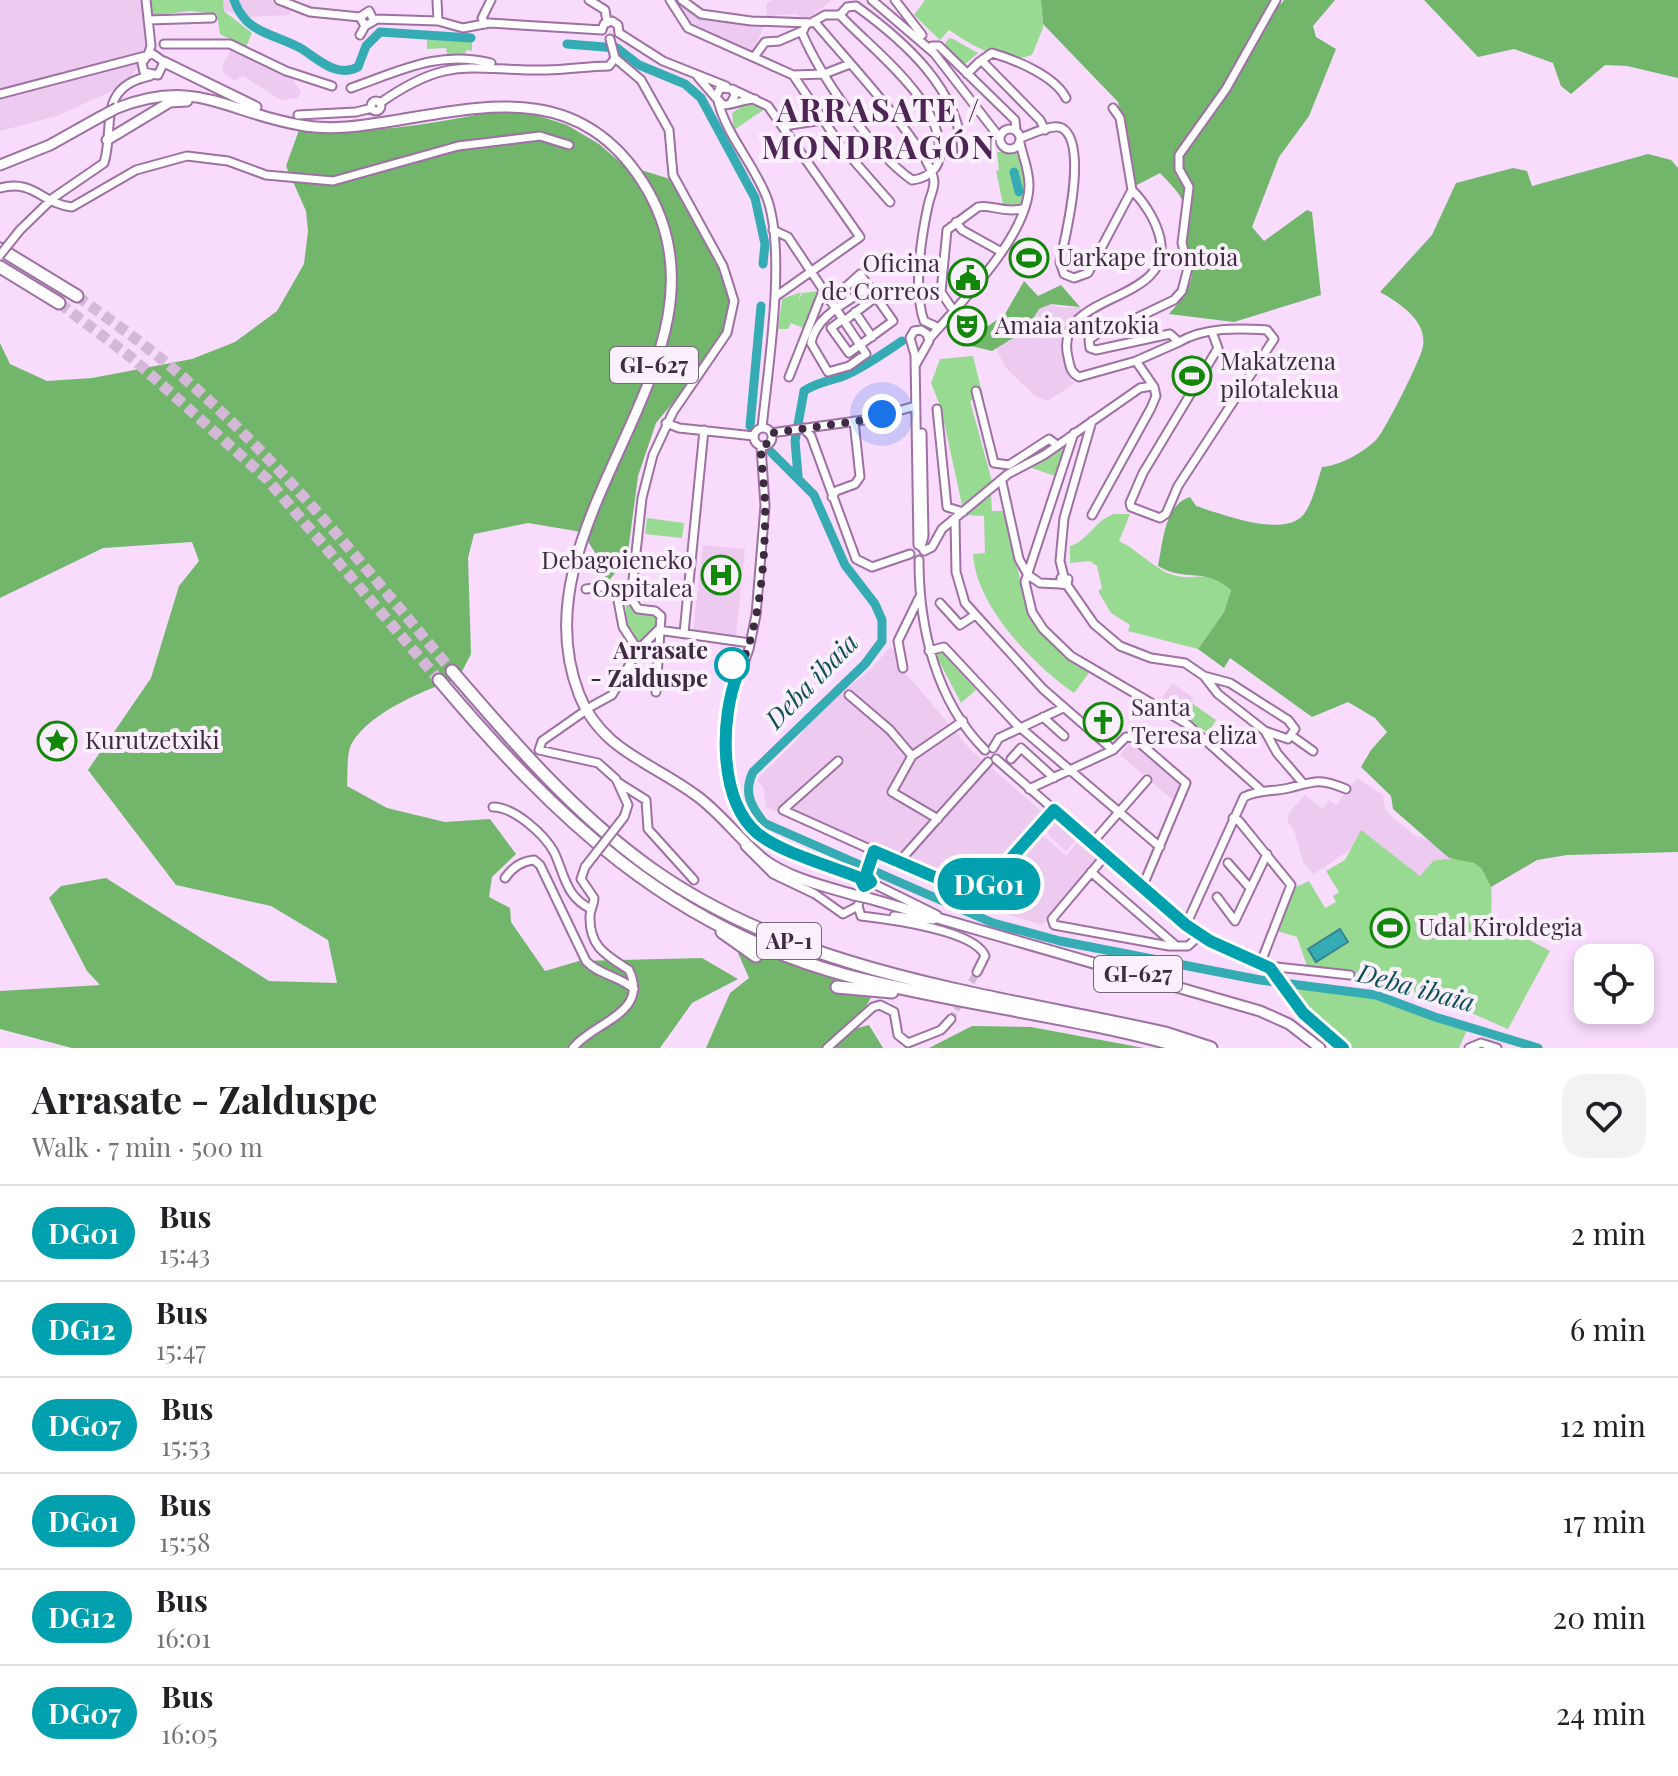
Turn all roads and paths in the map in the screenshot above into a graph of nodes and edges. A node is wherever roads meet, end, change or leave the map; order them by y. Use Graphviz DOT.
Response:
graph roads {
  1 [pos="146,0"];
  2 [pos="279,0"];
  3 [pos="437,0"];
  4 [pos="491,0"];
  5 [pos="589,0"];
  6 [pos="670,0"];
  7 [pos="682,0"];
  8 [pos="875,0"];
  9 [pos="895,0"];
  10 [pos="1276,0"];
  11 [pos="374,1"];
  12 [pos="363,14"];
  13 [pos="840,15"];
  14 [pos="212,18"];
  15 [pos="375,19"];
  16 [pos="148,20"];
  17 [pos="438,21"];
  18 [pos="607,22"];
  19 [pos="810,22"];
  20 [pos="485,24"];
  21 [pos="365,26"];
  22 [pos="602,30"];
  23 [pos="802,31"];
  24 [pos="619,33"];
  25 [pos="360,35"];
  26 [pos="154,40"];
  27 [pos="610,40"];
  28 [pos="926,42"];
  29 [pos="164,44"];
  30 [pos="914,54"];
  31 [pos="147,56"];
  32 [pos="613,56"];
  33 [pos="754,57"];
  34 [pos="160,58"];
  35 [pos="979,62"];
  36 [pos="850,64"];
  37 [pos="142,65"];
  38 [pos="504,70"];
  39 [pos="824,74"];
  40 [pos="967,74"];
  41 [pos="697,75"];
  42 [pos="793,75"];
  43 [pos="150,76"];
  44 [pos="131,85"];
  45 [pos="332,86"];
  46 [pos="729,87"];
  47 [pos="351,88"];
  48 [pos="0,94"];
  49 [pos="1066,98"];
  50 [pos="757,99"];
  51 [pos="717,100"];
  52 [pos="731,103"];
  53 [pos="1113,108"];
  54 [pos="265,116"];
  55 [pos="299,120"];
  56 [pos="822,120"];
  57 [pos="784,126"];
  58 [pos="1045,130"];
  59 [pos="733,134"];
  60 [pos="107,140"];
  61 [pos="1018,140"];
  62 [pos="1000,142"];
  63 [pos="569,145"];
  64 [pos="962,154"];
  65 [pos="0,165"];
  66 [pos="931,173"];
  67 [pos="0,188"];
  68 [pos="1132,190"];
  69 [pos="50,200"];
  70 [pos="890,202"];
  71 [pos="1022,209"];
  72 [pos="956,222"];
  73 [pos="773,230"];
  74 [pos="0,249"];
  75 [pos="998,250"];
  76 [pos="0,255"];
  77 [pos="0,267"];
  78 [pos="812,273"];
  79 [pos="869,287"];
  80 [pos="823,291"];
  81 [pos="77,296"];
  82 [pos="775,297"];
  83 [pos="876,297"];
  84 [pos="830,301"];
  85 [pos="59,303"];
  86 [pos="921,306"];
  87 [pos="951,307"];
  88 [pos="836,310"];
  89 [pos="855,312"];
  90 [pos="843,320"];
  91 [pos="935,326"];
  92 [pos="1212,332"];
  93 [pos="925,334"];
  94 [pos="872,337"];
  95 [pos="1179,342"];
  96 [pos="860,346"];
  97 [pos="918,348"];
  98 [pos="1136,361"];
  99 [pos="789,377"];
  100 [pos="1146,381"];
  101 [pos="976,391"];
  102 [pos="915,406"];
  103 [pos="937,409"];
  104 [pos="854,421"];
  105 [pos="1092,421"];
  106 [pos="666,423"];
  107 [pos="816,426"];
  108 [pos="762,428"];
  109 [pos="803,428"];
  110 [pos="704,430"];
  111 [pos="771,433"];
  112 [pos="922,433"];
  113 [pos="1074,433"];
  114 [pos="754,436"];
  115 [pos="811,436"];
  116 [pos="1058,445"];
  117 [pos="761,446"];
  118 [pos="1067,450"];
  119 [pos="1028,457"];
  120 [pos="1002,482"];
  121 [pos="832,492"];
  122 [pos="963,512"];
  123 [pos="1092,515"];
  124 [pos="955,519"];
  125 [pos="921,548"];
  126 [pos="910,554"];
  127 [pos="919,560"];
  128 [pos="1028,575"];
  129 [pos="1064,582"];
  130 [pos="586,589"];
  131 [pos="919,598"];
  132 [pos="940,603"];
  133 [pos="975,615"];
  134 [pos="661,630"];
  135 [pos="684,633"];
  136 [pos="750,643"];
  137 [pos="638,650"];
  138 [pos="929,651"];
  139 [pos="903,668"];
  140 [pos="452,671"];
  141 [pos="1204,676"];
  142 [pos="439,680"];
  143 [pos="656,692"];
  144 [pos="849,695"];
  145 [pos="592,706"];
  146 [pos="1063,708"];
  147 [pos="582,713"];
  148 [pos="1043,717"];
  149 [pos="963,721"];
  150 [pos="1022,727"];
  151 [pos="1265,731"];
  152 [pos="1064,736"];
  153 [pos="1292,736"];
  154 [pos="989,749"];
  155 [pos="1113,750"];
  156 [pos="1313,751"];
  157 [pos="912,756"];
  158 [pos="1011,759"];
  159 [pos="992,760"];
  160 [pos="838,761"];
  161 [pos="1072,770"];
  162 [pos="1054,778"];
  163 [pos="1147,780"];
  164 [pos="617,782"];
  165 [pos="1302,782"];
  166 [pos="1029,789"];
  167 [pos="1346,789"];
  168 [pos="1261,790"];
  169 [pos="493,807"];
  170 [pos="1054,810"];
  171 [pos="1119,810"];
  172 [pos="1233,818"];
  173 [pos="938,819"];
  174 [pos="737,834"];
  175 [pos="1092,843"];
  176 [pos="1160,847"];
  177 [pos="1267,854"];
  178 [pos="873,855"];
  179 [pos="1105,856"];
  180 [pos="898,863"];
  181 [pos="1228,863"];
  182 [pos="1091,872"];
  183 [pos="505,878"];
  184 [pos="866,879"];
  185 [pos="694,880"];
  186 [pos="1142,888"];
  187 [pos="1250,888"];
  188 [pos="1217,897"];
  189 [pos="858,906"];
  190 [pos="591,909"];
  191 [pos="700,914"];
  192 [pos="946,920"];
  193 [pos="1186,925"];
  194 [pos="1200,935"];
  195 [pos="1175,945"];
  196 [pos="756,956"];
  197 [pos="1264,964"];
  198 [pos="980,968"];
  199 [pos="1350,975"];
  200 [pos="837,987"];
  201 [pos="634,989"];
  202 [pos="921,993"];
  203 [pos="951,1019"];
  204 [pos="573,1048"];
  205 [pos="827,1048"];
  206 [pos="1186,1048"];
  207 [pos="1211,1048"];
  208 [pos="1320,1048"];
  209 [pos="1343,1048"];
  210 [pos="1469,1048"];
  211 [pos="1497,1048"];
  1 -- 16 [label="street"];
  2 -- 12 [label="street"];
  3 -- 17 [label="street"];
  4 -- 20 [label="street"];
  5 -- 18 [label="street"];
  6 -- 33 [label="street"];
  7 -- 19 [label="street"];
  8 -- 28 [label="street"];
  9 -- 28 [label="street"];
  10 -- 95 [label="street"];
  11 -- 12 [label="street"];
  12 -- 15 [label="street"];
  12 -- 21 [label="street"];
  13 -- 19 [label="street"];
  13 -- 30 [label="street"];
  13 -- 66 [label="street"];
  14 -- 16 [label="street"];
  15 -- 17 [label="street"];
  15 -- 21 [label="street"];
  16 -- 26 [label="street"];
  16 -- 31 [label="street"];
  17 -- 20 [label="street"];
  18 -- 22 [label="street"];
  18 -- 24 [label="street"];
  19 -- 23 [label="street"];
  19 -- 36 [label="street"];
  20 -- 22 [label="street"];
  21 -- 25 [label="street"];
  22 -- 27 [label="street"];
  23 -- 33 [label="street"];
  23 -- 39 [label="street"];
  24 -- 27 [label="street"];
  24 -- 41 [label="street"];
  26 -- 29 [label="street"];
  26 -- 34 [label="street"];
  27 -- 32 [label="street"];
  28 -- 30 [label="street"];
  28 -- 40 [label="street"];
  28 -- 62 [label="street"];
  29 -- 34 [label="street"];
  29 -- 45 [label="street"];
  30 -- 64 [label="street"];
  31 -- 34 [label="street"];
  31 -- 37 [label="street"];
  31 -- 48 [label="street"];
  32 -- 38 [label="street"];
  32 -- 106 [label="street"];
  33 -- 42 [label="street"];
  34 -- 43 [label="street"];
  34 -- 55 [label="main road"];
  35 -- 40 [label="street"];
  35 -- 49 [label="street"];
  35 -- 58 [label="street"];
  36 -- 39 [label="street"];
  36 -- 66 [label="street"];
  37 -- 43 [label="street"];
  37 -- 44 [label="street"];
  38 -- 47 [label="street"];
  38 -- 55 [label="street"];
  39 -- 42 [label="street"];
  39 -- 66 [label="street"];
  40 -- 61 [label="street"];
  41 -- 46 [label="street"];
  41 -- 51 [label="street"];
  42 -- 56 [label="street"];
  43 -- 44 [label="street"];
  44 -- 60 [label="street"];
  46 -- 50 [label="street"];
  46 -- 51 [label="street"];
  46 -- 52 [label="street"];
  50 -- 52 [label="street"];
  50 -- 57 [label="street"];
  51 -- 52 [label="street"];
  51 -- 59 [label="street"];
  52 -- 59 [label="street"];
  53 -- 68 [label="street"];
  54 -- 55 [label="main road, GI-627"];
  54 -- 60 [label="main road"];
  54 -- 65 [label="main road, GI-627, bridge"];
  55 -- 174 [label="main road, GI-627"];
  56 -- 57 [label="street"];
  56 -- 70 [label="street"];
  57 -- 78 [label="street"];
  58 -- 61 [label="street"];
  58 -- 68 [label="street"];
  59 -- 73 [label="street"];
  60 -- 69 [label="street"];
  61 -- 62 [label="street"];
  61 -- 62 [label="street"];
  61 -- 71 [label="street"];
  61 -- 93 [label="street"];
  63 -- 69 [label="street"];
  66 -- 86 [label="street"];
  67 -- 69 [label="street"];
  68 -- 98 [label="street"];
  69 -- 76 [label="street, bridge"];
  71 -- 72 [label="street"];
  71 -- 75 [label="street"];
  72 -- 75 [label="street"];
  72 -- 87 [label="street"];
  73 -- 78 [label="street"];
  73 -- 82 [label="street"];
  74 -- 81 [label="highway"];
  75 -- 87 [label="street"];
  77 -- 85 [label="highway"];
  78 -- 80 [label="street"];
  78 -- 82 [label="street"];
  79 -- 83 [label="street"];
  79 -- 84 [label="street"];
  79 -- 88 [label="street"];
  80 -- 84 [label="street"];
  80 -- 99 [label="street"];
  82 -- 108 [label="street"];
  83 -- 89 [label="street"];
  83 -- 94 [label="street"];
  84 -- 88 [label="street"];
  86 -- 91 [label="street"];
  86 -- 93 [label="street"];
  87 -- 91 [label="street"];
  88 -- 90 [label="street"];
  88 -- 96 [label="street"];
  89 -- 90 [label="street"];
  89 -- 94 [label="street"];
  90 -- 96 [label="street"];
  90 -- 96 [label="street"];
  91 -- 93 [label="street"];
  92 -- 92 [label="street"];
  92 -- 95 [label="street"];
  93 -- 97 [label="street"];
  93 -- 97 [label="street"];
  94 -- 96 [label="street"];
  95 -- 98 [label="street"];
  97 -- 102 [label="street"];
  98 -- 100 [label="street"];
  100 -- 105 [label="street"];
  100 -- 123 [label="street"];
  101 -- 119 [label="street"];
  102 -- 104 [label="street"];
  102 -- 125 [label="street"];
  103 -- 122 [label="street"];
  104 -- 107 [label="street"];
  104 -- 121 [label="street"];
  105 -- 113 [label="street"];
  105 -- 129 [label="street"];
  106 -- 110 [label="street"];
  106 -- 134 [label="street"];
  107 -- 109 [label="street"];
  107 -- 115 [label="street"];
  108 -- 111 [label="street"];
  108 -- 114 [label="street"];
  109 -- 111 [label="street"];
  109 -- 115 [label="street"];
  110 -- 114 [label="street"];
  110 -- 135 [label="street"];
  111 -- 117 [label="street"];
  112 -- 125 [label="street"];
  113 -- 116 [label="street"];
  113 -- 118 [label="street"];
  114 -- 117 [label="street"];
  115 -- 121 [label="street"];
  116 -- 118 [label="street"];
  116 -- 119 [label="street"];
  117 -- 136 [label="street"];
  118 -- 128 [label="street"];
  119 -- 120 [label="street"];
  120 -- 122 [label="street"];
  120 -- 128 [label="street"];
  121 -- 126 [label="street"];
  122 -- 124 [label="street"];
  124 -- 125 [label="street"];
  124 -- 133 [label="street"];
  125 -- 126 [label="street"];
  125 -- 127 [label="street"];
  126 -- 127 [label="street"];
  127 -- 131 [label="street"];
  128 -- 129 [label="street"];
  128 -- 168 [label="street"];
  129 -- 141 [label="street"];
  130 -- 137 [label="street"];
  131 -- 138 [label="street"];
  131 -- 139 [label="street"];
  132 -- 133 [label="street"];
  133 -- 146 [label="street"];
  134 -- 135 [label="street"];
  134 -- 137 [label="street"];
  134 -- 143 [label="street"];
  135 -- 136 [label="street"];
  136 -- 184 [label="street"];
  137 -- 145 [label="street"];
  138 -- 149 [label="street"];
  138 -- 150 [label="street"];
  140 -- 207 [label="highway, AP-1"];
  141 -- 151 [label="street"];
  141 -- 153 [label="street"];
  142 -- 191 [label="highway, AP-1"];
  144 -- 157 [label="street"];
  146 -- 148 [label="street"];
  146 -- 155 [label="street"];
  147 -- 164 [label="street"];
  148 -- 150 [label="street"];
  148 -- 152 [label="street"];
  149 -- 154 [label="street"];
  149 -- 157 [label="street"];
  150 -- 154 [label="street"];
  150 -- 161 [label="street"];
  151 -- 153 [label="street"];
  151 -- 165 [label="street"];
  153 -- 156 [label="street"];
  154 -- 159 [label="street"];
  154 -- 159 [label="street"];
  155 -- 161 [label="street"];
  155 -- 176 [label="street"];
  157 -- 173 [label="street"];
  158 -- 162 [label="street"];
  159 -- 166 [label="street"];
  159 -- 173 [label="street"];
  160 -- 178 [label="street"];
  161 -- 162 [label="street"];
  161 -- 171 [label="street"];
  162 -- 166 [label="street"];
  163 -- 171 [label="street"];
  164 -- 185 [label="street"];
  164 -- 190 [label="street, bridge"];
  165 -- 167 [label="street"];
  165 -- 168 [label="street"];
  166 -- 170 [label="street"];
  168 -- 172 [label="street"];
  169 -- 190 [label="street"];
  170 -- 175 [label="street"];
  170 -- 180 [label="street"];
  171 -- 175 [label="street"];
  171 -- 176 [label="street"];
  172 -- 177 [label="street"];
  172 -- 193 [label="street"];
  173 -- 180 [label="street"];
  174 -- 189 [label="street"];
  174 -- 192 [label="main road, GI-627, bridge"];
  175 -- 179 [label="street"];
  176 -- 186 [label="street"];
  177 -- 187 [label="street"];
  177 -- 197 [label="street"];
  178 -- 180 [label="street"];
  178 -- 184 [label="street"];
  179 -- 182 [label="street"];
  179 -- 186 [label="street"];
  181 -- 187 [label="street"];
  182 -- 195 [label="street"];
  182 -- 195 [label="street"];
  183 -- 201 [label="street"];
  184 -- 189 [label="street"];
  184 -- 192 [label="street"];
  186 -- 193 [label="street"];
  187 -- 188 [label="street"];
  189 -- 192 [label="street"];
  189 -- 198 [label="street"];
  190 -- 201 [label="street"];
  191 -- 196 [label="highway"];
  191 -- 202 [label="highway, AP-1"];
  192 -- 208 [label="main road, GI-627"];
  193 -- 194 [label="street"];
  194 -- 195 [label="street"];
  194 -- 197 [label="street"];
  197 -- 199 [label="street"];
  197 -- 209 [label="street"];
  200 -- 202 [label="highway"];
  201 -- 204 [label="street"];
  202 -- 206 [label="highway, AP-1"];
  203 -- 205 [label="street"];
  210 -- 211 [label="street"];
}
